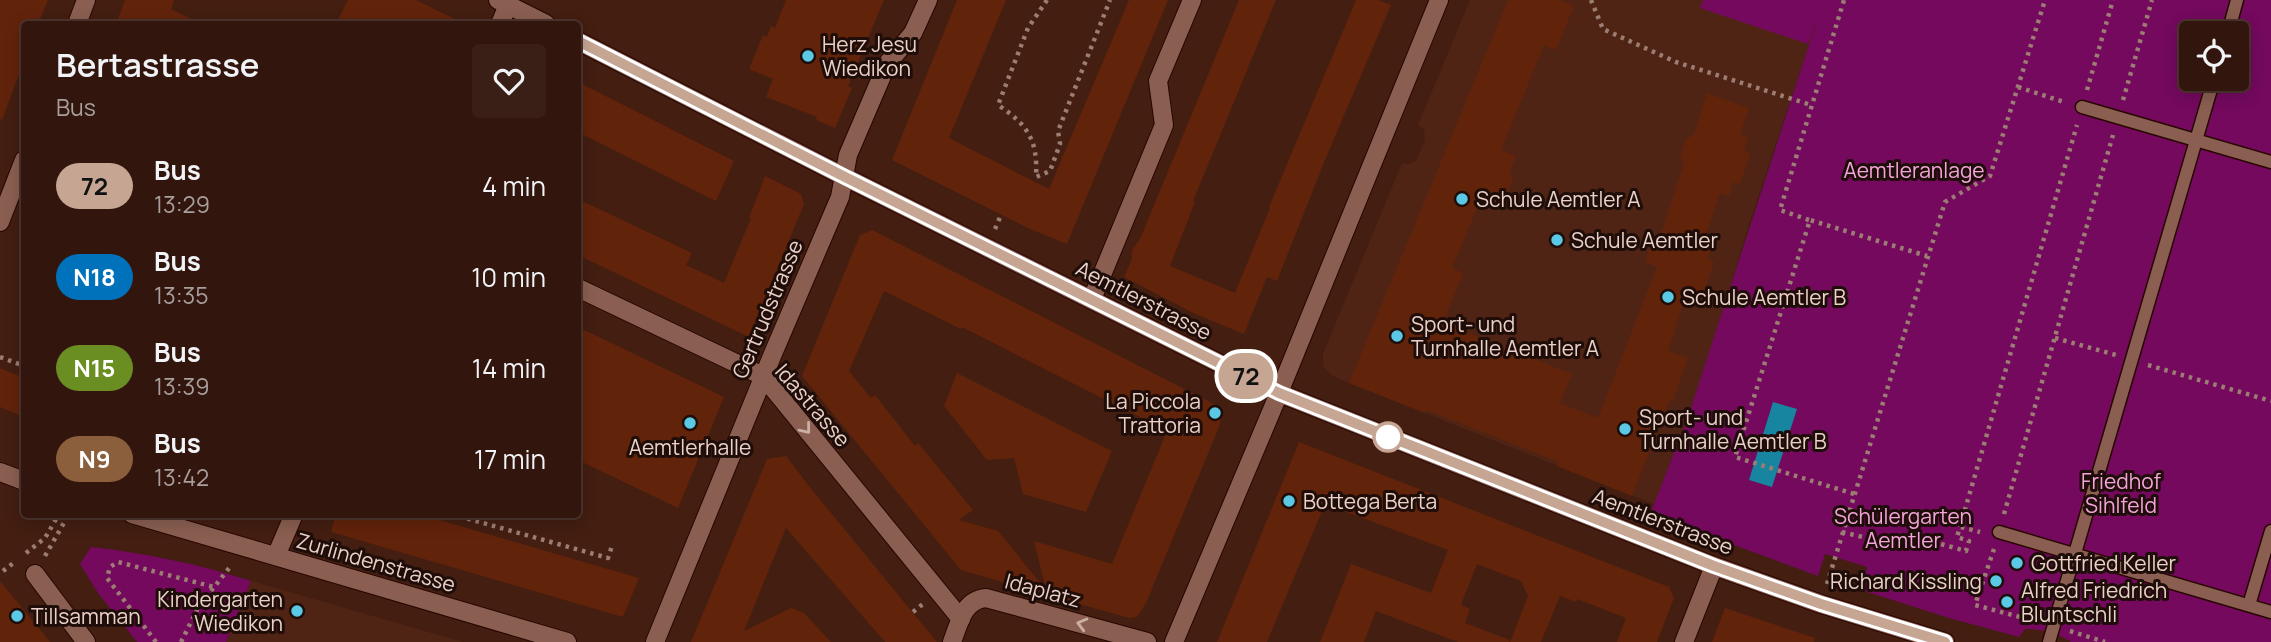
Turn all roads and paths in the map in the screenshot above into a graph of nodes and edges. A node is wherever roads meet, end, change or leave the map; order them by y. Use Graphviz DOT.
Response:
graph roads {
  1 [pos="86,0"];
  2 [pos="928,0"];
  3 [pos="1047,0"];
  4 [pos="1110,0"];
  5 [pos="1192,0"];
  6 [pos="1439,0"];
  7 [pos="1591,0"];
  8 [pos="1844,0"];
  9 [pos="2045,0"];
  10 [pos="2113,0"];
  11 [pos="2152,0"];
  12 [pos="2237,0"];
  13 [pos="503,3"];
  14 [pos="78,21"];
  15 [pos="500,21"];
  16 [pos="540,21"];
  17 [pos="2231,21"];
  18 [pos="581,43"];
  19 [pos="2018,87"];
  20 [pos="2210,91"];
  21 [pos="1811,105"];
  22 [pos="2082,107"];
  23 [pos="2118,118"];
  24 [pos="2196,140"];
  25 [pos="2271,162"];
  26 [pos="21,165"];
  27 [pos="845,177"];
  28 [pos="5,194"];
  29 [pos="1002,215"];
  30 [pos="1810,220"];
  31 [pos="0,222"];
  32 [pos="995,229"];
  33 [pos="1927,256"];
  34 [pos="581,289"];
  35 [pos="1092,299"];
  36 [pos="2055,338"];
  37 [pos="0,357"];
  38 [pos="2132,360"];
  39 [pos="21,365"];
  40 [pos="763,376"];
  41 [pos="1279,393"];
  42 [pos="2271,401"];
  43 [pos="0,472"];
  44 [pos="21,480"];
  45 [pos="1854,494"];
  46 [pos="57,518"];
  47 [pos="67,518"];
  48 [pos="146,518"];
  49 [pos="292,518"];
  50 [pos="465,518"];
  51 [pos="2271,531"];
  52 [pos="1842,532"];
  53 [pos="1999,532"];
  54 [pos="612,546"];
  55 [pos="2075,554"];
  56 [pos="276,556"];
  57 [pos="1714,566"];
  58 [pos="230,567"];
  59 [pos="3,572"];
  60 [pos="35,574"];
  61 [pos="1827,586"];
  62 [pos="214,587"];
  63 [pos="924,603"];
  64 [pos="2249,605"];
  65 [pos="913,612"];
  66 [pos="2271,612"];
  67 [pos="961,619"];
  68 [pos="2054,626"];
  69 [pos="86,642"];
  70 [pos="156,642"];
  71 [pos="181,642"];
  72 [pos="567,642"];
  73 [pos="655,642"];
  74 [pos="952,642"];
  75 [pos="1147,642"];
  76 [pos="1174,642"];
  77 [pos="1684,642"];
  78 [pos="1945,642"];
  79 [pos="2049,642"];
  80 [pos="2105,642"];
  1 -- 14 [label="street"];
  2 -- 27 [label="street, Gertrudstrasse"];
  3 -- 4 [label="path"];
  5 -- 35 [label="street"];
  6 -- 41 [label="street"];
  7 -- 21 [label="path"];
  8 -- 21 [label="path"];
  9 -- 19 [label="path"];
  10 -- 22 [label="path"];
  11 -- 23 [label="path"];
  12 -- 17 [label="lane"];
  13 -- 15 [label="street"];
  13 -- 16 [label="street"];
  18 -- 27 [label="street, Aemtlerstrasse"];
  19 -- 22 [label="path"];
  19 -- 33 [label="path"];
  20 -- 24 [label="lane"];
  21 -- 30 [label="path"];
  22 -- 23 [label="lane"];
  22 -- 52 [label="path"];
  23 -- 24 [label="lane"];
  23 -- 36 [label="path"];
  24 -- 25 [label="lane"];
  24 -- 38 [label="lane"];
  26 -- 28 [label="street"];
  27 -- 35 [label="street, Aemtlerstrasse"];
  27 -- 40 [label="street, Gertrudstrasse"];
  28 -- 31 [label="street"];
  29 -- 32 [label="path"];
  30 -- 33 [label="path"];
  30 -- 45 [label="path"];
  33 -- 45 [label="path"];
  34 -- 40 [label="street, Idastrasse"];
  35 -- 41 [label="street, Aemtlerstrasse"];
  36 -- 38 [label="path"];
  36 -- 53 [label="path"];
  37 -- 39 [label="path"];
  38 -- 42 [label="path"];
  38 -- 55 [label="lane"];
  40 -- 67 [label="street, Idastrasse, one-way"];
  40 -- 73 [label="street, Gertrudstrasse"];
  41 -- 57 [label="street, Aemtlerstrasse"];
  41 -- 76 [label="street"];
  43 -- 44 [label="street"];
  45 -- 52 [label="path"];
  46 -- 59 [label="path"];
  47 -- 60 [label="path"];
  48 -- 56 [label="street, Zurlindenstrasse"];
  49 -- 56 [label="street"];
  50 -- 54 [label="path"];
  51 -- 64 [label="lane"];
  52 -- 61 [label="path"];
  53 -- 55 [label="lane"];
  53 -- 68 [label="path"];
  55 -- 64 [label="lane"];
  55 -- 68 [label="lane"];
  56 -- 72 [label="street, Zurlindenstrasse"];
  57 -- 77 [label="street"];
  57 -- 78 [label="street, Aemtlerstrasse"];
  58 -- 62 [label="path"];
  60 -- 69 [label="street"];
  62 -- 70 [label="path"];
  62 -- 71 [label="path"];
  63 -- 65 [label="path"];
  64 -- 66 [label="lane"];
  67 -- 74 [label="street, Idaplatz"];
  75 -- 67 [label="street, Idaplatz, one-way"];
  68 -- 79 [label="lane"];
  68 -- 80 [label="path"];
}
